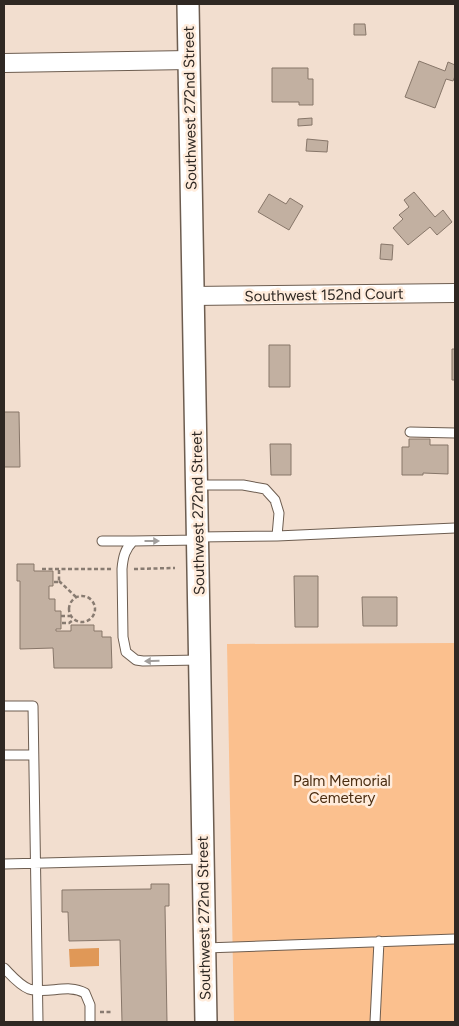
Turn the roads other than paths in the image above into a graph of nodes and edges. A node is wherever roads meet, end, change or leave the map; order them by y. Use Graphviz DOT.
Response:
graph roads {
  1 [pos="188,4"];
  2 [pos="188,60"];
  3 [pos="4,63"];
  4 [pos="455,293"];
  5 [pos="193,296"];
  6 [pos="410,432"];
  7 [pos="455,433"];
  8 [pos="197,485"];
  9 [pos="455,528"];
  10 [pos="278,536"];
  11 [pos="198,538"];
  12 [pos="102,541"];
  13 [pos="133,541"];
  14 [pos="200,660"];
  15 [pos="4,706"];
  16 [pos="33,755"];
  17 [pos="4,756"];
  18 [pos="202,859"];
  19 [pos="34,862"];
  20 [pos="4,864"];
  21 [pos="455,939"];
  22 [pos="379,941"];
  23 [pos="204,948"];
  24 [pos="4,968"];
  25 [pos="37,990"];
  26 [pos="38,1022"];
  27 [pos="90,1022"];
  28 [pos="206,1022"];
  29 [pos="375,1022"];
  1 -- 2 [label="street, Southwest 272nd Street"];
  2 -- 3 [label="street"];
  2 -- 5 [label="street, Southwest 272nd Street"];
  4 -- 5 [label="street, Southwest 152nd Court"];
  5 -- 8 [label="street, Southwest 272nd Street"];
  6 -- 7 [label="lane"];
  8 -- 10 [label="lane"];
  8 -- 11 [label="street, Southwest 272nd Street"];
  9 -- 10 [label="lane"];
  10 -- 11 [label="lane"];
  13 -- 11 [label="lane, one-way"];
  11 -- 14 [label="street, Southwest 272nd Street"];
  12 -- 13 [label="lane"];
  14 -- 13 [label="lane, one-way"];
  14 -- 18 [label="street, Southwest 272nd Street"];
  15 -- 16 [label="lane"];
  16 -- 17 [label="lane"];
  16 -- 19 [label="lane"];
  18 -- 19 [label="lane"];
  18 -- 23 [label="street, Southwest 272nd Street"];
  19 -- 20 [label="lane"];
  19 -- 25 [label="lane"];
  21 -- 22 [label="lane"];
  22 -- 23 [label="lane"];
  22 -- 29 [label="lane"];
  23 -- 28 [label="street, Southwest 272nd Street"];
  24 -- 25 [label="lane"];
  25 -- 26 [label="lane"];
  25 -- 27 [label="lane"];
}
